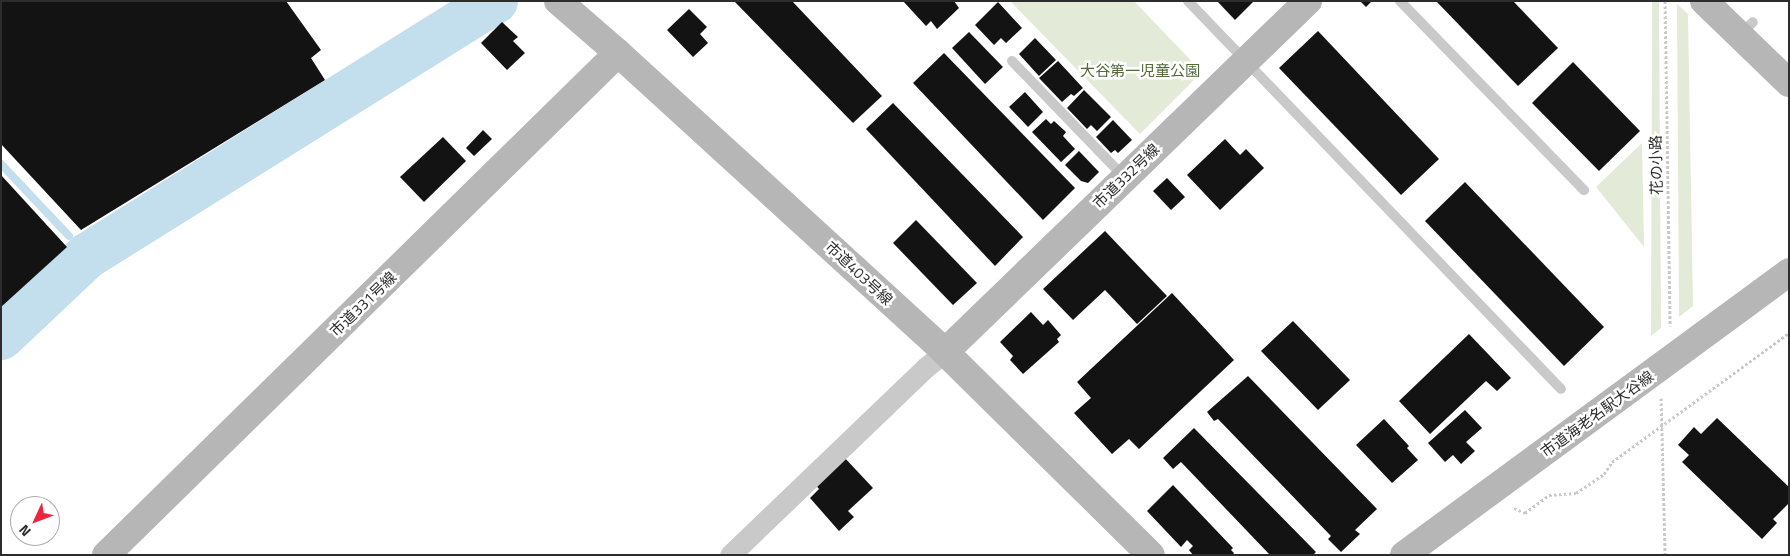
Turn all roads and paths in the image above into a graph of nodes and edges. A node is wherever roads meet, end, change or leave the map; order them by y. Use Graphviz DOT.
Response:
graph roads {
  1 [pos="558,1"];
  2 [pos="1188,1"];
  3 [pos="1308,1"];
  4 [pos="1400,1"];
  5 [pos="1665,1"];
  6 [pos="1704,1"];
  7 [pos="618,53"];
  8 [pos="1012,61"];
  9 [pos="1246,62"];
  10 [pos="1789,83"];
  11 [pos="1125,178"];
  12 [pos="1584,190"];
  13 [pos="1789,272"];
  14 [pos="1671,328"];
  15 [pos="1789,333"];
  16 [pos="945,352"];
  17 [pos="1561,389"];
  18 [pos="1661,398"];
  19 [pos="1662,425"];
  20 [pos="1514,508"];
  21 [pos="106,555"];
  22 [pos="730,555"];
  23 [pos="1151,555"];
  24 [pos="1404,555"];
  25 [pos="1664,555"];
  1 -- 7 [label="street, 市道403号線"];
  2 -- 9 [label="lane"];
  3 -- 9 [label="street, 市道332号線"];
  4 -- 12 [label="lane"];
  5 -- 14 [label="path, 花の小路"];
  6 -- 10 [label="street"];
  7 -- 16 [label="street, 市道403号線"];
  7 -- 21 [label="street, 市道331号線"];
  8 -- 11 [label="lane"];
  9 -- 11 [label="street, 市道332号線"];
  9 -- 17 [label="lane"];
  11 -- 16 [label="street, 市道332号線"];
  13 -- 24 [label="street, 市道海老名駅大谷線"];
  15 -- 19 [label="path"];
  16 -- 22 [label="street"];
  16 -- 23 [label="street, 市道403号線"];
  18 -- 19 [label="path"];
  19 -- 20 [label="path"];
  19 -- 25 [label="path"];
}
